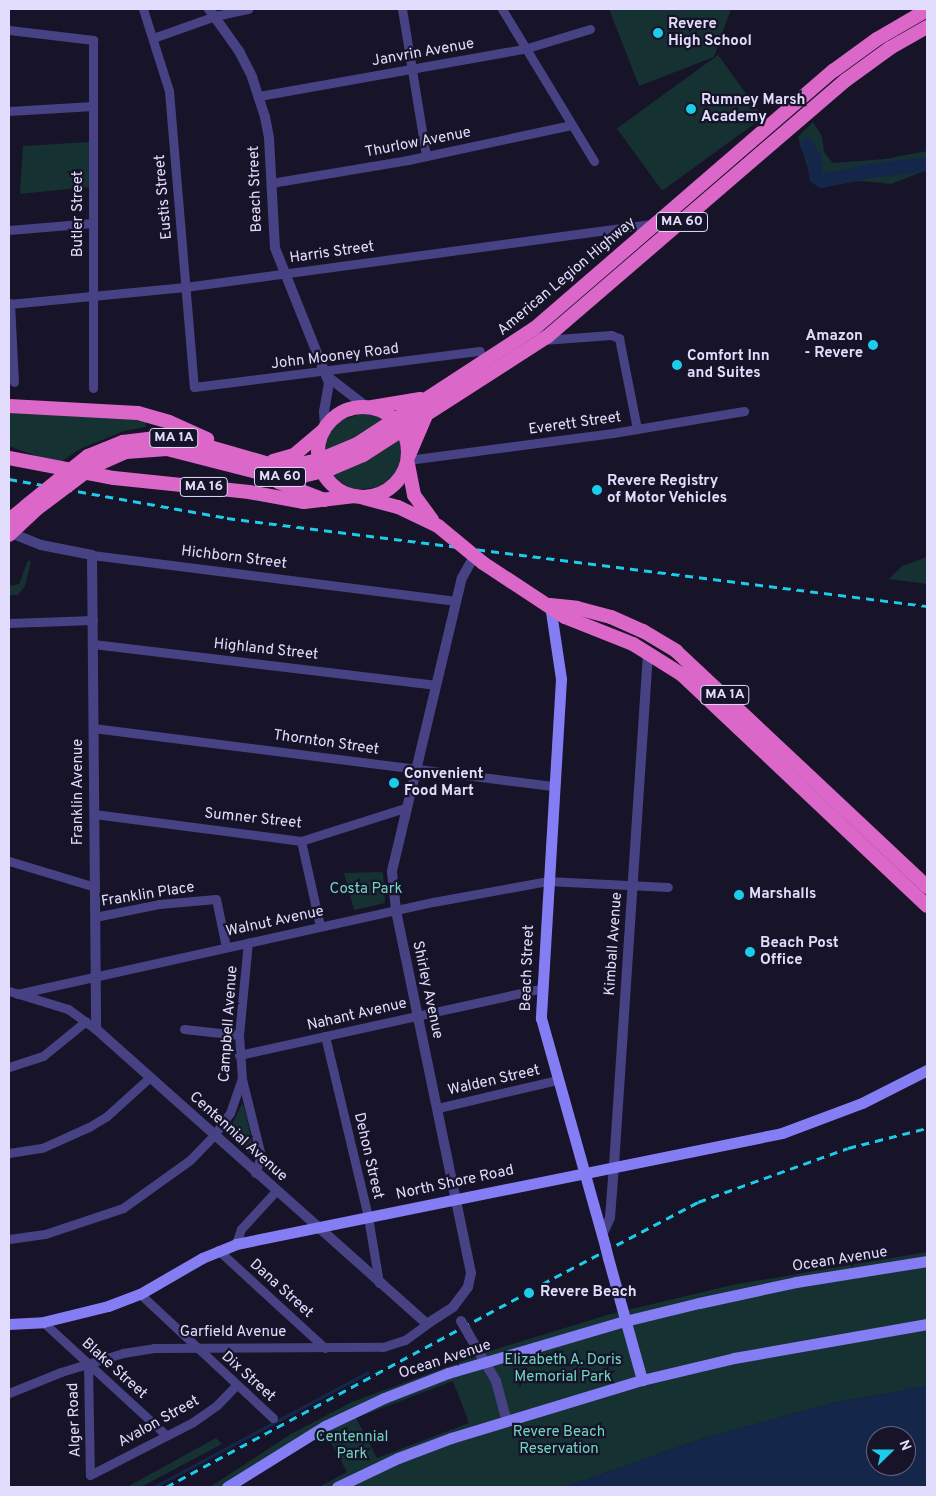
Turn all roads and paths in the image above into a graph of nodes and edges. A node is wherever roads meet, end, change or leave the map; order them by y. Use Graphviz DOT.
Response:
graph roads {
  1 [pos="143,9"];
  2 [pos="248,9"];
  3 [pos="402,9"];
  4 [pos="502,9"];
  5 [pos="927,10"];
  6 [pos="212,12"];
  7 [pos="927,27"];
  8 [pos="9,30"];
  9 [pos="590,30"];
  10 [pos="153,38"];
  11 [pos="524,48"];
  12 [pos="412,68"];
  13 [pos="259,96"];
  14 [pos="94,106"];
  15 [pos="9,111"];
  16 [pos="571,125"];
  17 [pos="426,156"];
  18 [pos="594,161"];
  19 [pos="271,183"];
  20 [pos="658,222"];
  21 [pos="93,223"];
  22 [pos="9,230"];
  23 [pos="283,274"];
  24 [pos="185,287"];
  25 [pos="92,294"];
  26 [pos="9,304"];
  27 [pos="542,340"];
  28 [pos="480,351"];
  29 [pos="325,372"];
  30 [pos="14,382"];
  31 [pos="93,388"];
  32 [pos="194,388"];
  33 [pos="433,394"];
  34 [pos="9,406"];
  35 [pos="368,407"];
  36 [pos="432,409"];
  37 [pos="744,411"];
  38 [pos="399,425"];
  39 [pos="325,429"];
  40 [pos="637,429"];
  41 [pos="9,458"];
  42 [pos="408,460"];
  43 [pos="240,462"];
  44 [pos="261,462"];
  45 [pos="321,466"];
  46 [pos="356,496"];
  47 [pos="328,502"];
  48 [pos="438,526"];
  49 [pos="9,529"];
  50 [pos="92,555"];
  51 [pos="476,560"];
  52 [pos="456,601"];
  53 [pos="550,605"];
  54 [pos="92,620"];
  55 [pos="9,623"];
  56 [pos="93,644"];
  57 [pos="648,652"];
  58 [pos="436,685"];
  59 [pos="93,728"];
  60 [pos="415,769"];
  61 [pos="554,786"];
  62 [pos="405,808"];
  63 [pos="94,814"];
  64 [pos="301,841"];
  65 [pos="9,861"];
  66 [pos="547,881"];
  67 [pos="633,885"];
  68 [pos="95,887"];
  69 [pos="668,887"];
  70 [pos="927,887"];
  71 [pos="927,906"];
  72 [pos="396,910"];
  73 [pos="95,917"];
  74 [pos="320,926"];
  75 [pos="248,942"];
  76 [pos="226,946"];
  77 [pos="95,975"];
  78 [pos="540,989"];
  79 [pos="13,993"];
  80 [pos="417,1015"];
  81 [pos="86,1021"];
  82 [pos="96,1029"];
  83 [pos="184,1029"];
  84 [pos="239,1035"];
  85 [pos="325,1036"];
  86 [pos="239,1055"];
  87 [pos="9,1067"];
  88 [pos="927,1070"];
  89 [pos="927,1074"];
  90 [pos="149,1078"];
  91 [pos="242,1079"];
  92 [pos="557,1080"];
  93 [pos="912,1080"];
  94 [pos="438,1108"];
  95 [pos="214,1135"];
  96 [pos="9,1153"];
  97 [pos="614,1165"];
  98 [pos="583,1172"];
  99 [pos="255,1173"];
  100 [pos="276,1191"];
  101 [pos="456,1199"];
  102 [pos="368,1217"];
  103 [pos="318,1227"];
  104 [pos="9,1239"];
  105 [pos="603,1240"];
  106 [pos="236,1244"];
  107 [pos="218,1250"];
  108 [pos="927,1261"];
  109 [pos="379,1283"];
  110 [pos="140,1294"];
  111 [pos="453,1307"];
  112 [pos="625,1321"];
  113 [pos="43,1322"];
  114 [pos="9,1324"];
  115 [pos="427,1324"];
  116 [pos="927,1324"];
  117 [pos="325,1348"];
  118 [pos="198,1350"];
  119 [pos="484,1362"];
  120 [pos="88,1365"];
  121 [pos="642,1380"];
  122 [pos="236,1385"];
  123 [pos="9,1393"];
  124 [pos="273,1418"];
  125 [pos="506,1419"];
  126 [pos="166,1435"];
  127 [pos="90,1476"];
  128 [pos="227,1487"];
  129 [pos="336,1487"];
  1 -- 10 [label="street, Eustis Street"];
  2 -- 6 [label="street"];
  3 -- 12 [label="street"];
  4 -- 11 [label="street"];
  5 -- 20 [label="highway, American Legion Highway / MA 60"];
  6 -- 10 [label="street"];
  6 -- 13 [label="street, Beach Street"];
  7 -- 27 [label="highway, American Legion Highway / MA 60"];
  8 -- 14 [label="street, Butler Street"];
  9 -- 11 [label="street, Janvrin Avenue"];
  10 -- 24 [label="street, Eustis Street"];
  11 -- 12 [label="street, Janvrin Avenue"];
  11 -- 16 [label="street"];
  12 -- 13 [label="street, Janvrin Avenue"];
  12 -- 17 [label="street"];
  13 -- 19 [label="street, Beach Street"];
  14 -- 15 [label="street"];
  14 -- 21 [label="street, Butler Street"];
  16 -- 17 [label="street, Thurlow Avenue"];
  16 -- 18 [label="street"];
  17 -- 19 [label="street, Thurlow Avenue"];
  19 -- 23 [label="street, Beach Street"];
  20 -- 23 [label="street, Harris Street"];
  20 -- 33 [label="highway, American Legion Highway / MA 60"];
  21 -- 22 [label="street"];
  21 -- 25 [label="street, Butler Street"];
  23 -- 24 [label="street, Harris Street"];
  23 -- 29 [label="street, Beach Street"];
  24 -- 25 [label="street, Harris Street"];
  24 -- 32 [label="street, Eustis Street"];
  25 -- 26 [label="street, Harris Street"];
  25 -- 31 [label="street, Butler Street"];
  26 -- 30 [label="street"];
  27 -- 36 [label="highway, American Legion Highway / MA 60"];
  27 -- 40 [label="street"];
  28 -- 29 [label="street, John Mooney Road"];
  29 -- 32 [label="street, John Mooney Road"];
  29 -- 35 [label="street, Beach Street"];
  29 -- 39 [label="street, Beach Street"];
  33 -- 35 [label="highway"];
  33 -- 38 [label="highway, American Legion Highway / MA 60"];
  34 -- 43 [label="highway"];
  35 -- 38 [label="highway"];
  35 -- 39 [label="highway, MA 1A"];
  36 -- 38 [label="highway, American Legion Highway / MA 60"];
  36 -- 42 [label="highway"];
  37 -- 40 [label="street, Everett Street"];
  38 -- 42 [label="highway, MA 1A"];
  38 -- 45 [label="highway, American Legion Highway / MA 60"];
  39 -- 44 [label="highway, MA 1A"];
  39 -- 45 [label="highway"];
  40 -- 42 [label="street, Everett Street"];
  41 -- 47 [label="highway, MA 16"];
  42 -- 46 [label="highway"];
  42 -- 48 [label="highway, MA 1A"];
  43 -- 44 [label="highway, MA 1A"];
  43 -- 45 [label="highway, MA 60"];
  43 -- 47 [label="highway, MA 1A"];
  43 -- 49 [label="highway, MA 1A, bridge"];
  44 -- 45 [label="highway, MA 60"];
  45 -- 46 [label="highway"];
  46 -- 47 [label="highway, MA 1A"];
  46 -- 48 [label="highway, MA 1A"];
  48 -- 51 [label="highway, MA 1A, bridge"];
  49 -- 50 [label="street, Hichborn Street"];
  50 -- 52 [label="street, Hichborn Street"];
  50 -- 54 [label="street, Franklin Avenue"];
  51 -- 52 [label="street, Shirley Avenue"];
  51 -- 53 [label="highway, MA 1A"];
  52 -- 58 [label="street, Shirley Avenue"];
  53 -- 57 [label="highway, MA 1A"];
  53 -- 61 [label="main road, Beach Street"];
  53 -- 70 [label="highway, MA 1A"];
  54 -- 55 [label="street"];
  54 -- 56 [label="street, Franklin Avenue"];
  56 -- 58 [label="street, Highland Street"];
  56 -- 59 [label="street, Franklin Avenue"];
  57 -- 67 [label="street, Kimball Avenue"];
  57 -- 71 [label="highway, MA 1A"];
  58 -- 60 [label="street, Shirley Avenue"];
  59 -- 60 [label="street, Thornton Street"];
  59 -- 63 [label="street, Franklin Avenue"];
  60 -- 61 [label="street, Thornton Street"];
  60 -- 62 [label="street, Shirley Avenue"];
  61 -- 66 [label="main road, Beach Street"];
  62 -- 64 [label="street, Sumner Street"];
  62 -- 72 [label="street, Shirley Avenue"];
  63 -- 64 [label="street, Sumner Street"];
  63 -- 68 [label="street, Franklin Avenue"];
  64 -- 74 [label="street"];
  65 -- 68 [label="street"];
  66 -- 67 [label="street, Walnut Avenue"];
  66 -- 72 [label="street, Walnut Avenue"];
  66 -- 78 [label="main road, Beach Street"];
  67 -- 69 [label="street, Walnut Avenue"];
  67 -- 97 [label="street, Kimball Avenue"];
  68 -- 73 [label="street, Franklin Avenue"];
  72 -- 74 [label="street, Walnut Avenue"];
  72 -- 80 [label="street, Shirley Avenue"];
  73 -- 76 [label="street, Franklin Place"];
  73 -- 77 [label="street, Franklin Avenue"];
  74 -- 75 [label="street, Walnut Avenue"];
  75 -- 76 [label="street, Walnut Avenue"];
  75 -- 84 [label="street, Campbell Avenue"];
  76 -- 77 [label="street, Walnut Avenue"];
  77 -- 79 [label="street, Walnut Avenue"];
  77 -- 82 [label="street, Franklin Avenue"];
  78 -- 80 [label="street, Nahant Avenue"];
  78 -- 92 [label="main road, Beach Street"];
  79 -- 81 [label="street, Centennial Avenue"];
  80 -- 85 [label="street, Nahant Avenue"];
  80 -- 94 [label="street, Shirley Avenue"];
  81 -- 82 [label="street, Centennial Avenue"];
  81 -- 87 [label="street"];
  82 -- 90 [label="street, Centennial Avenue"];
  83 -- 84 [label="street"];
  84 -- 86 [label="street, Campbell Avenue"];
  85 -- 86 [label="street, Nahant Avenue"];
  85 -- 102 [label="street, Dehon Street"];
  86 -- 91 [label="street, Campbell Avenue"];
  88 -- 93 [label="main road, North Shore Road"];
  89 -- 93 [label="main road, North Shore Road"];
  90 -- 95 [label="street, Centennial Avenue"];
  90 -- 96 [label="street"];
  91 -- 95 [label="street, Campbell Avenue"];
  91 -- 99 [label="street"];
  92 -- 94 [label="street, Walden Street"];
  92 -- 98 [label="main road, Beach Street"];
  93 -- 97 [label="main road, North Shore Road"];
  94 -- 101 [label="street, Shirley Avenue"];
  95 -- 99 [label="street, Centennial Avenue"];
  95 -- 104 [label="street, Campbell Avenue"];
  97 -- 98 [label="main road, North Shore Road"];
  97 -- 105 [label="street, Kimball Avenue"];
  98 -- 101 [label="main road, North Shore Road"];
  98 -- 105 [label="main road, Beach Street"];
  99 -- 100 [label="street, Centennial Avenue"];
  100 -- 103 [label="street, Centennial Avenue"];
  100 -- 106 [label="street"];
  101 -- 102 [label="main road, North Shore Road"];
  101 -- 111 [label="street, Shirley Avenue"];
  102 -- 103 [label="main road, North Shore Road"];
  102 -- 109 [label="street, Dehon Street"];
  103 -- 106 [label="main road, North Shore Road"];
  103 -- 109 [label="street, Centennial Avenue"];
  105 -- 112 [label="main road, Beach Street, bridge"];
  106 -- 107 [label="main road, North Shore Road"];
  107 -- 110 [label="main road, North Shore Road"];
  107 -- 117 [label="street, Dana Street"];
  108 -- 112 [label="main road, Ocean Avenue"];
  109 -- 115 [label="street, Centennial Avenue"];
  110 -- 113 [label="main road, North Shore Road"];
  110 -- 118 [label="street, Dix Street"];
  111 -- 115 [label="street, Garfield Avenue"];
  111 -- 119 [label="street, bridge"];
  112 -- 119 [label="main road, Ocean Avenue"];
  112 -- 121 [label="main road, Beach Street"];
  113 -- 114 [label="main road, North Shore Road"];
  113 -- 120 [label="street, Blake Street"];
  115 -- 117 [label="street, Garfield Avenue"];
  116 -- 121 [label="main road"];
  117 -- 118 [label="street, Garfield Avenue"];
  118 -- 120 [label="street, Garfield Avenue"];
  118 -- 122 [label="street, Dix Street"];
  119 -- 125 [label="street"];
  119 -- 128 [label="main road, Ocean Avenue"];
  120 -- 123 [label="street, Garfield Avenue"];
  120 -- 126 [label="street, Blake Street"];
  120 -- 127 [label="street, Alger Road"];
  121 -- 125 [label="main road"];
  122 -- 124 [label="street, Dix Street"];
  122 -- 126 [label="street, Avalon Street"];
  125 -- 129 [label="main road"];
  126 -- 127 [label="street, Avalon Street"];
}
